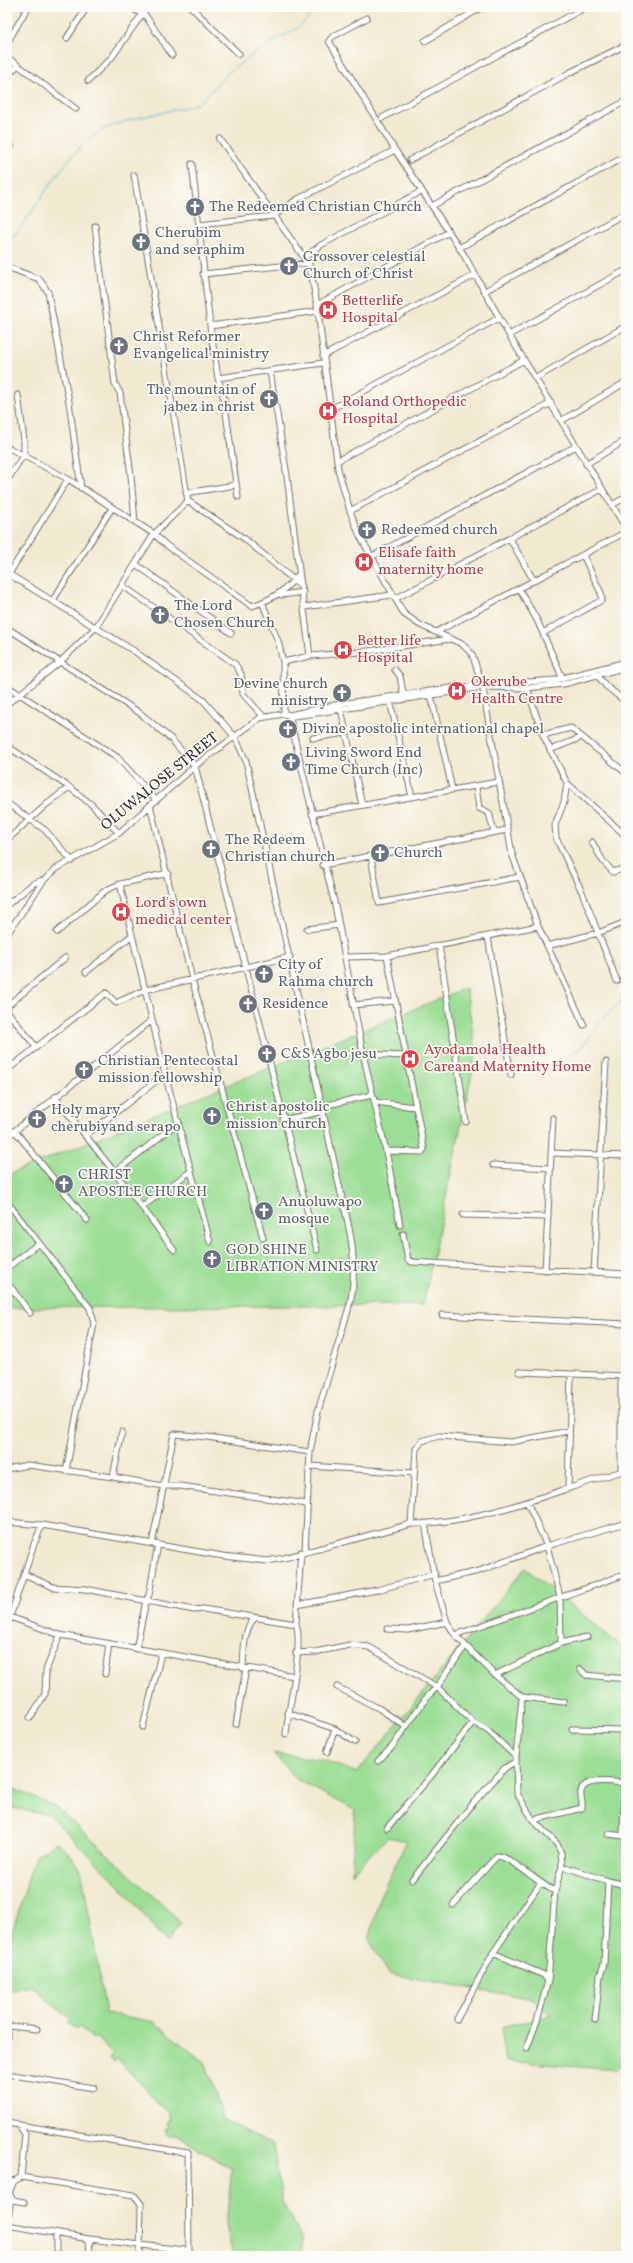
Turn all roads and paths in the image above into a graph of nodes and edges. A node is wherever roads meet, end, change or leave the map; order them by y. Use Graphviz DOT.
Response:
graph roads {
  1 [pos="28,7"];
  2 [pos="87,7"];
  3 [pos="129,7"];
  4 [pos="192,7"];
  5 [pos="482,7"];
  6 [pos="586,7"];
  7 [pos="143,13"];
  8 [pos="367,18"];
  9 [pos="67,38"];
  10 [pos="425,41"];
  11 [pos="7,43"];
  12 [pos="626,45"];
  13 [pos="239,54"];
  14 [pos="172,55"];
  15 [pos="7,57"];
  16 [pos="17,66"];
  17 [pos="7,76"];
  18 [pos="88,82"];
  19 [pos="626,101"];
  20 [pos="76,109"];
  21 [pos="382,118"];
  22 [pos="220,139"];
  23 [pos="395,150"];
  24 [pos="626,156"];
  25 [pos="410,160"];
  26 [pos="192,164"];
  27 [pos="134,175"];
  28 [pos="422,191"];
  29 [pos="432,206"];
  30 [pos="626,213"];
  31 [pos="273,216"];
  32 [pos="199,224"];
  33 [pos="95,226"];
  34 [pos="449,232"];
  35 [pos="459,248"];
  36 [pos="304,257"];
  37 [pos="309,264"];
  38 [pos="7,266"];
  39 [pos="626,270"];
  40 [pos="203,274"];
  41 [pos="475,275"];
  42 [pos="484,291"];
  43 [pos="317,305"];
  44 [pos="318,311"];
  45 [pos="499,318"];
  46 [pos="210,326"];
  47 [pos="626,326"];
  48 [pos="509,334"];
  49 [pos="323,356"];
  50 [pos="524,360"];
  51 [pos="323,363"];
  52 [pos="270,371"];
  53 [pos="218,378"];
  54 [pos="536,378"];
  55 [pos="626,382"];
  56 [pos="18,395"];
  57 [pos="551,403"];
  58 [pos="331,409"];
  59 [pos="561,421"];
  60 [pos="626,440"];
  61 [pos="576,446"];
  62 [pos="7,447"];
  63 [pos="24,454"];
  64 [pos="337,461"];
  65 [pos="586,464"];
  66 [pos="68,479"];
  67 [pos="7,481"];
  68 [pos="235,485"];
  69 [pos="81,488"];
  70 [pos="602,489"];
  71 [pos="186,492"];
  72 [pos="238,497"];
  73 [pos="626,497"];
  74 [pos="188,501"];
  75 [pos="612,505"];
  76 [pos="112,508"];
  77 [pos="350,511"];
  78 [pos="135,522"];
  79 [pos="626,528"];
  80 [pos="626,532"];
  81 [pos="154,534"];
  82 [pos="510,539"];
  83 [pos="583,555"];
  84 [pos="371,557"];
  85 [pos="137,565"];
  86 [pos="8,573"];
  87 [pos="299,574"];
  88 [pos="294,580"];
  89 [pos="534,581"];
  90 [pos="123,586"];
  91 [pos="519,589"];
  92 [pos="302,590"];
  93 [pos="278,596"];
  94 [pos="394,597"];
  95 [pos="53,600"];
  96 [pos="262,602"];
  97 [pos="304,607"];
  98 [pos="96,627"];
  99 [pos="7,628"];
  100 [pos="438,631"];
  101 [pos="231,633"];
  102 [pos="543,633"];
  103 [pos="451,638"];
  104 [pos="310,656"];
  105 [pos="60,662"];
  106 [pos="283,662"];
  107 [pos="626,662"];
  108 [pos="626,667"];
  109 [pos="395,670"];
  110 [pos="597,675"];
  111 [pos="563,678"];
  112 [pos="483,685"];
  113 [pos="7,686"];
  114 [pos="527,688"];
  115 [pos="19,694"];
  116 [pos="430,695"];
  117 [pos="403,697"];
  118 [pos="390,701"];
  119 [pos="626,702"];
  120 [pos="7,704"];
  121 [pos="341,709"];
  122 [pos="286,715"];
  123 [pos="264,717"];
  124 [pos="346,732"];
  125 [pos="543,735"];
  126 [pos="235,736"];
  127 [pos="313,738"];
  128 [pos="580,738"];
  129 [pos="7,746"];
  130 [pos="550,750"];
  131 [pos="195,766"];
  132 [pos="626,773"];
  133 [pos="498,782"];
  134 [pos="567,783"];
  135 [pos="69,787"];
  136 [pos="476,787"];
  137 [pos="452,789"];
  138 [pos="412,797"];
  139 [pos="156,800"];
  140 [pos="7,803"];
  141 [pos="150,805"];
  142 [pos="362,805"];
  143 [pos="312,814"];
  144 [pos="32,819"];
  145 [pos="507,830"];
  146 [pos="494,832"];
  147 [pos="119,833"];
  148 [pos="626,836"];
  149 [pos="7,840"];
  150 [pos="592,842"];
  151 [pos="371,856"];
  152 [pos="72,861"];
  153 [pos="323,865"];
  154 [pos="626,869"];
  155 [pos="168,873"];
  156 [pos="520,877"];
  157 [pos="44,880"];
  158 [pos="120,884"];
  159 [pos="7,905"];
  160 [pos="626,922"];
  161 [pos="339,925"];
  162 [pos="538,926"];
  163 [pos="308,928"];
  164 [pos="57,932"];
  165 [pos="598,933"];
  166 [pos="7,934"];
  167 [pos="131,936"];
  168 [pos="488,937"];
  169 [pos="439,945"];
  170 [pos="547,946"];
  171 [pos="345,956"];
  172 [pos="387,956"];
  173 [pos="290,957"];
  174 [pos="65,958"];
  175 [pos="244,968"];
  176 [pos="86,972"];
  177 [pos="192,979"];
  178 [pos="617,980"];
  179 [pos="145,990"];
  180 [pos="395,1001"];
  181 [pos="353,1005"];
  182 [pos="7,1006"];
  183 [pos="7,1011"];
  184 [pos="152,1020"];
  185 [pos="584,1025"];
  186 [pos="36,1047"];
  187 [pos="363,1054"];
  188 [pos="405,1056"];
  189 [pos="606,1062"];
  190 [pos="7,1070"];
  191 [pos="165,1074"];
  192 [pos="511,1076"];
  193 [pos="372,1095"];
  194 [pos="55,1097"];
  195 [pos="375,1102"];
  196 [pos="415,1107"];
  197 [pos="323,1109"];
  198 [pos="553,1118"];
  199 [pos="284,1120"];
  200 [pos="179,1122"];
  201 [pos="466,1122"];
  202 [pos="15,1131"];
  203 [pos="85,1136"];
  204 [pos="7,1137"];
  205 [pos="386,1151"];
  206 [pos="551,1153"];
  207 [pos="600,1155"];
  208 [pos="626,1156"];
  209 [pos="493,1165"];
  210 [pos="550,1168"];
  211 [pos="191,1171"];
  212 [pos="115,1172"];
  213 [pos="7,1202"];
  214 [pos="142,1206"];
  215 [pos="463,1215"];
  216 [pos="546,1217"];
  217 [pos="88,1220"];
  218 [pos="400,1226"];
  219 [pos="403,1234"];
  220 [pos="263,1238"];
  221 [pos="210,1242"];
  222 [pos="39,1243"];
  223 [pos="174,1250"];
  224 [pos="317,1250"];
  225 [pos="7,1268"];
  226 [pos="545,1270"];
  227 [pos="594,1272"];
  228 [pos="626,1274"];
  229 [pos="7,1282"];
  230 [pos="30,1313"];
  231 [pos="442,1315"];
  232 [pos="626,1324"];
  233 [pos="519,1372"];
  234 [pos="571,1374"];
  235 [pos="623,1375"];
  236 [pos="569,1431"];
  237 [pos="122,1432"];
  238 [pos="310,1452"];
  239 [pos="310,1466"];
  240 [pos="7,1469"];
  241 [pos="66,1471"];
  242 [pos="623,1471"];
  243 [pos="414,1473"];
  244 [pos="113,1477"];
  245 [pos="163,1486"];
  246 [pos="568,1487"];
  247 [pos="527,1502"];
  248 [pos="307,1504"];
  249 [pos="7,1522"];
  250 [pos="626,1523"];
  251 [pos="411,1524"];
  252 [pos="425,1524"];
  253 [pos="42,1525"];
  254 [pos="155,1544"];
  255 [pos="547,1546"];
  256 [pos="303,1552"];
  257 [pos="24,1574"];
  258 [pos="435,1574"];
  259 [pos="626,1574"];
  260 [pos="436,1581"];
  261 [pos="560,1597"];
  262 [pos="146,1601"];
  263 [pos="296,1605"];
  264 [pos="10,1617"];
  265 [pos="254,1619"];
  266 [pos="448,1622"];
  267 [pos="296,1624"];
  268 [pos="7,1626"];
  269 [pos="387,1629"];
  270 [pos="60,1635"];
  271 [pos="455,1635"];
  272 [pos="587,1637"];
  273 [pos="561,1643"];
  274 [pos="109,1644"];
  275 [pos="464,1646"];
  276 [pos="136,1649"];
  277 [pos="296,1653"];
  278 [pos="161,1654"];
  279 [pos="245,1668"];
  280 [pos="580,1668"];
  281 [pos="105,1674"];
  282 [pos="626,1674"];
  283 [pos="495,1675"];
  284 [pos="294,1676"];
  285 [pos="337,1687"];
  286 [pos="437,1687"];
  287 [pos="522,1697"];
  288 [pos="564,1702"];
  289 [pos="288,1713"];
  290 [pos="30,1718"];
  291 [pos="473,1722"];
  292 [pos="236,1724"];
  293 [pos="626,1724"];
  294 [pos="405,1726"];
  295 [pos="144,1727"];
  296 [pos="335,1729"];
  297 [pos="572,1729"];
  298 [pos="625,1730"];
  299 [pos="286,1734"];
  300 [pos="355,1742"];
  301 [pos="327,1752"];
  302 [pos="516,1759"];
  303 [pos="378,1761"];
  304 [pos="624,1783"];
  305 [pos="532,1820"];
  306 [pos="387,1828"];
  307 [pos="608,1834"];
  308 [pos="624,1836"];
  309 [pos="562,1866"];
  310 [pos="412,1880"];
  311 [pos="608,1881"];
  312 [pos="540,1884"];
  313 [pos="626,1885"];
  314 [pos="555,1892"];
  315 [pos="453,1905"];
  316 [pos="493,1953"];
  317 [pos="548,1980"];
  318 [pos="456,2019"];
  319 [pos="595,2020"];
  320 [pos="8,2026"];
  321 [pos="37,2029"];
  322 [pos="7,2036"];
  323 [pos="527,2048"];
  324 [pos="7,2074"];
  325 [pos="94,2088"];
  326 [pos="7,2123"];
  327 [pos="19,2125"];
  328 [pos="31,2127"];
  329 [pos="26,2134"];
  330 [pos="21,2177"];
  331 [pos="7,2179"];
  332 [pos="14,2181"];
  333 [pos="11,2198"];
  334 [pos="24,2202"];
  335 [pos="7,2225"];
  336 [pos="56,2234"];
  337 [pos="89,2239"];
  338 [pos="140,2244"];
  339 [pos="56,2249"];
  340 [pos="189,2254"];
  341 [pos="90,2256"];
  342 [pos="140,2256"];
  343 [pos="213,2256"];
  1 -- 11 [label="street"];
  2 -- 9 [label="street"];
  3 -- 7 [label="street"];
  4 -- 13 [label="street"];
  5 -- 10 [label="street"];
  6 -- 21 [label="street"];
  7 -- 14 [label="street"];
  7 -- 18 [label="street"];
  8 -- 23 [label="street"];
  12 -- 25 [label="street"];
  15 -- 16 [label="street"];
  16 -- 17 [label="street"];
  16 -- 20 [label="street"];
  19 -- 29 [label="street"];
  22 -- 31 [label="street"];
  23 -- 28 [label="street"];
  23 -- 31 [label="street"];
  24 -- 35 [label="street"];
  26 -- 32 [label="street"];
  27 -- 71 [label="street"];
  28 -- 29 [label="street"];
  28 -- 36 [label="street"];
  29 -- 34 [label="street"];
  30 -- 42 [label="street"];
  31 -- 32 [label="street"];
  31 -- 36 [label="street"];
  32 -- 40 [label="street"];
  33 -- 78 [label="street"];
  34 -- 35 [label="street"];
  34 -- 43 [label="street"];
  35 -- 41 [label="street"];
  36 -- 37 [label="street"];
  37 -- 40 [label="street"];
  37 -- 43 [label="street"];
  38 -- 69 [label="street"];
  39 -- 48 [label="street"];
  40 -- 46 [label="street"];
  41 -- 42 [label="street"];
  41 -- 49 [label="street"];
  42 -- 45 [label="street"];
  43 -- 44 [label="street"];
  44 -- 46 [label="street"];
  44 -- 49 [label="street"];
  45 -- 48 [label="street"];
  45 -- 58 [label="street"];
  46 -- 53 [label="street"];
  47 -- 54 [label="street"];
  48 -- 50 [label="street"];
  49 -- 51 [label="street"];
  50 -- 54 [label="street"];
  50 -- 64 [label="street"];
  51 -- 52 [label="street"];
  51 -- 58 [label="street"];
  52 -- 53 [label="street"];
  52 -- 87 [label="street"];
  53 -- 68 [label="street"];
  54 -- 57 [label="street"];
  55 -- 59 [label="street"];
  56 -- 63 [label="street"];
  57 -- 59 [label="street"];
  57 -- 77 [label="street"];
  58 -- 64 [label="street"];
  59 -- 61 [label="street"];
  60 -- 65 [label="street"];
  61 -- 65 [label="street"];
  61 -- 84 [label="street"];
  62 -- 63 [label="street"];
  63 -- 66 [label="street"];
  63 -- 67 [label="street"];
  64 -- 77 [label="street"];
  65 -- 70 [label="street"];
  66 -- 69 [label="street"];
  66 -- 86 [label="street"];
  68 -- 71 [label="street"];
  68 -- 72 [label="street"];
  69 -- 76 [label="street"];
  70 -- 75 [label="street"];
  70 -- 82 [label="street"];
  71 -- 74 [label="street"];
  73 -- 75 [label="street"];
  74 -- 81 [label="street"];
  74 -- 88 [label="street"];
  75 -- 79 [label="street"];
  76 -- 78 [label="street"];
  76 -- 95 [label="street"];
  77 -- 84 [label="street"];
  78 -- 81 [label="street"];
  80 -- 83 [label="street"];
  81 -- 85 [label="street"];
  81 -- 96 [label="street"];
  82 -- 89 [label="street"];
  82 -- 94 [label="street"];
  83 -- 89 [label="street"];
  83 -- 102 [label="street"];
  84 -- 94 [label="street"];
  85 -- 90 [label="street"];
  85 -- 101 [label="street"];
  86 -- 95 [label="street"];
  87 -- 88 [label="street"];
  87 -- 92 [label="street"];
  88 -- 92 [label="street"];
  88 -- 93 [label="street"];
  89 -- 91 [label="street"];
  90 -- 98 [label="street"];
  90 -- 123 [label="street"];
  91 -- 100 [label="street"];
  91 -- 102 [label="street"];
  92 -- 93 [label="street"];
  92 -- 97 [label="street"];
  93 -- 96 [label="street"];
  94 -- 97 [label="street"];
  94 -- 100 [label="street"];
  95 -- 98 [label="street"];
  96 -- 106 [label="street"];
  97 -- 104 [label="street"];
  98 -- 105 [label="street"];
  98 -- 126 [label="street"];
  99 -- 105 [label="street"];
  100 -- 103 [label="street"];
  102 -- 111 [label="street"];
  103 -- 104 [label="street"];
  103 -- 112 [label="street"];
  104 -- 106 [label="street"];
  105 -- 115 [label="street"];
  105 -- 131 [label="street"];
  106 -- 122 [label="street"];
  107 -- 111 [label="street, OLUWALOSE STREET"];
  108 -- 110 [label="street, OLUWALOSE STREET"];
  109 -- 117 [label="street"];
  110 -- 114 [label="street, OLUWALOSE STREET"];
  110 -- 119 [label="street"];
  111 -- 112 [label="street, OLUWALOSE STREET"];
  112 -- 114 [label="street, OLUWALOSE STREET"];
  112 -- 116 [label="street, OLUWALOSE STREET"];
  112 -- 117 [label="street, OLUWALOSE STREET"];
  112 -- 133 [label="street"];
  113 -- 115 [label="street"];
  114 -- 125 [label="street"];
  115 -- 120 [label="street"];
  115 -- 139 [label="street"];
  116 -- 117 [label="street, OLUWALOSE STREET"];
  116 -- 137 [label="street"];
  117 -- 118 [label="street, OLUWALOSE STREET"];
  117 -- 122 [label="street, OLUWALOSE STREET"];
  118 -- 121 [label="street, OLUWALOSE STREET"];
  118 -- 138 [label="street"];
  121 -- 122 [label="street, OLUWALOSE STREET"];
  121 -- 124 [label="street"];
  122 -- 123 [label="street, OLUWALOSE STREET"];
  122 -- 143 [label="street"];
  123 -- 126 [label="street, OLUWALOSE STREET"];
  124 -- 127 [label="street"];
  124 -- 142 [label="street"];
  125 -- 128 [label="street"];
  125 -- 130 [label="street"];
  126 -- 131 [label="street, OLUWALOSE STREET"];
  126 -- 173 [label="street"];
  128 -- 130 [label="street"];
  128 -- 132 [label="street"];
  129 -- 135 [label="street"];
  130 -- 134 [label="street"];
  131 -- 139 [label="street, OLUWALOSE STREET"];
  131 -- 175 [label="street"];
  133 -- 136 [label="street"];
  133 -- 145 [label="street"];
  134 -- 148 [label="street"];
  134 -- 165 [label="street"];
  135 -- 144 [label="street"];
  135 -- 147 [label="street"];
  136 -- 137 [label="street"];
  136 -- 146 [label="street"];
  137 -- 138 [label="street"];
  138 -- 142 [label="street"];
  139 -- 141 [label="street, OLUWALOSE STREET"];
  140 -- 144 [label="street"];
  141 -- 147 [label="street, OLUWALOSE STREET"];
  141 -- 155 [label="street"];
  142 -- 143 [label="street"];
  143 -- 153 [label="street"];
  144 -- 149 [label="street"];
  144 -- 152 [label="street"];
  145 -- 146 [label="street"];
  145 -- 156 [label="street"];
  146 -- 151 [label="street"];
  147 -- 152 [label="street, OLUWALOSE STREET"];
  150 -- 154 [label="street"];
  151 -- 153 [label="street"];
  151 -- 156 [label="street"];
  152 -- 157 [label="street, OLUWALOSE STREET"];
  153 -- 161 [label="street"];
  155 -- 158 [label="street"];
  155 -- 177 [label="street"];
  156 -- 162 [label="street"];
  157 -- 159 [label="street"];
  157 -- 166 [label="street, OLUWALOSE STREET"];
  158 -- 164 [label="street"];
  158 -- 167 [label="street"];
  160 -- 165 [label="street"];
  161 -- 163 [label="street"];
  161 -- 171 [label="street"];
  162 -- 168 [label="street"];
  162 -- 170 [label="street"];
  165 -- 170 [label="street"];
  165 -- 178 [label="street"];
  167 -- 176 [label="street"];
  167 -- 179 [label="street"];
  168 -- 169 [label="street"];
  168 -- 192 [label="street"];
  169 -- 172 [label="street"];
  169 -- 201 [label="street"];
  170 -- 185 [label="street"];
  171 -- 172 [label="street"];
  171 -- 181 [label="street"];
  172 -- 180 [label="street"];
  173 -- 175 [label="street"];
  173 -- 197 [label="street"];
  174 -- 182 [label="street"];
  175 -- 177 [label="street"];
  175 -- 199 [label="street"];
  177 -- 179 [label="street"];
  177 -- 220 [label="street"];
  179 -- 184 [label="street"];
  179 -- 186 [label="street"];
  180 -- 181 [label="street"];
  180 -- 188 [label="street"];
  181 -- 187 [label="street"];
  183 -- 186 [label="street"];
  184 -- 191 [label="street"];
  184 -- 194 [label="street"];
  186 -- 190 [label="street"];
  187 -- 188 [label="street"];
  187 -- 193 [label="street"];
  188 -- 196 [label="street"];
  189 -- 207 [label="street"];
  191 -- 200 [label="street"];
  191 -- 203 [label="street"];
  193 -- 195 [label="street"];
  193 -- 197 [label="street"];
  194 -- 202 [label="street"];
  194 -- 203 [label="street"];
  195 -- 196 [label="street"];
  195 -- 205 [label="street"];
  196 -- 205 [label="street"];
  197 -- 199 [label="street"];
  197 -- 238 [label="street"];
  198 -- 206 [label="street"];
  199 -- 224 [label="street"];
  200 -- 211 [label="street"];
  200 -- 212 [label="street"];
  202 -- 204 [label="street"];
  202 -- 217 [label="street"];
  203 -- 212 [label="street"];
  205 -- 218 [label="street"];
  206 -- 207 [label="street"];
  206 -- 210 [label="street"];
  207 -- 208 [label="street"];
  207 -- 227 [label="street"];
  209 -- 210 [label="street"];
  210 -- 216 [label="street"];
  211 -- 214 [label="street"];
  211 -- 221 [label="street"];
  212 -- 214 [label="street"];
  213 -- 222 [label="street"];
  214 -- 223 [label="street"];
  215 -- 216 [label="street"];
  216 -- 226 [label="street"];
  219 -- 226 [label="street"];
  222 -- 225 [label="street"];
  222 -- 241 [label="street"];
  226 -- 227 [label="street"];
  227 -- 228 [label="street"];
  229 -- 230 [label="street"];
  231 -- 232 [label="street"];
  233 -- 234 [label="street"];
  234 -- 235 [label="street"];
  234 -- 236 [label="street"];
  235 -- 242 [label="street"];
  236 -- 243 [label="street"];
  236 -- 246 [label="street"];
  237 -- 244 [label="street"];
  238 -- 239 [label="street"];
  238 -- 245 [label="street"];
  239 -- 243 [label="street"];
  239 -- 248 [label="street"];
  240 -- 241 [label="street"];
  241 -- 244 [label="street"];
  242 -- 246 [label="street"];
  243 -- 251 [label="street"];
  244 -- 245 [label="street"];
  245 -- 248 [label="street"];
  245 -- 254 [label="street"];
  246 -- 247 [label="street"];
  247 -- 252 [label="street"];
  247 -- 255 [label="street"];
  248 -- 256 [label="street"];
  249 -- 253 [label="street"];
  250 -- 255 [label="street"];
  251 -- 252 [label="street"];
  251 -- 256 [label="street"];
  252 -- 258 [label="street"];
  253 -- 254 [label="street"];
  253 -- 257 [label="street"];
  254 -- 256 [label="street"];
  254 -- 262 [label="street"];
  255 -- 260 [label="street"];
  255 -- 261 [label="street"];
  256 -- 263 [label="street"];
  257 -- 262 [label="street"];
  257 -- 264 [label="street"];
  258 -- 260 [label="street"];
  258 -- 263 [label="street"];
  259 -- 261 [label="street"];
  260 -- 266 [label="street"];
  261 -- 271 [label="street"];
  261 -- 273 [label="street"];
  262 -- 265 [label="street"];
  262 -- 276 [label="street"];
  263 -- 267 [label="street"];
  264 -- 268 [label="street"];
  264 -- 270 [label="street"];
  265 -- 267 [label="street"];
  265 -- 279 [label="street"];
  266 -- 269 [label="street"];
  266 -- 271 [label="street"];
  267 -- 277 [label="street"];
  270 -- 274 [label="street"];
  270 -- 290 [label="street"];
  271 -- 275 [label="street"];
  272 -- 273 [label="street"];
  273 -- 283 [label="street"];
  274 -- 276 [label="street"];
  274 -- 281 [label="street"];
  275 -- 283 [label="street"];
  275 -- 286 [label="street"];
  276 -- 278 [label="street"];
  277 -- 284 [label="street"];
  277 -- 286 [label="street"];
  278 -- 279 [label="street"];
  278 -- 295 [label="street"];
  279 -- 284 [label="street"];
  279 -- 292 [label="street"];
  280 -- 282 [label="street"];
  283 -- 287 [label="street"];
  284 -- 289 [label="street"];
  285 -- 294 [label="street"];
  286 -- 291 [label="street"];
  286 -- 294 [label="street"];
  287 -- 288 [label="street"];
  287 -- 302 [label="street"];
  289 -- 296 [label="street"];
  289 -- 299 [label="street"];
  291 -- 302 [label="street"];
  291 -- 306 [label="street"];
  293 -- 298 [label="street"];
  294 -- 303 [label="street"];
  296 -- 300 [label="street"];
  296 -- 301 [label="street"];
  297 -- 298 [label="street"];
  298 -- 304 [label="street"];
  302 -- 305 [label="street"];
  302 -- 310 [label="street"];
  304 -- 305 [label="street"];
  304 -- 308 [label="street"];
  305 -- 309 [label="street"];
  307 -- 308 [label="street"];
  309 -- 311 [label="street"];
  309 -- 314 [label="street"];
  311 -- 313 [label="street"];
  311 -- 319 [label="street"];
  312 -- 314 [label="street"];
  312 -- 315 [label="street"];
  312 -- 316 [label="street"];
  314 -- 317 [label="street"];
  316 -- 317 [label="street"];
  316 -- 318 [label="street"];
  317 -- 323 [label="street"];
  320 -- 321 [label="street"];
  320 -- 322 [label="street"];
  324 -- 325 [label="street"];
  326 -- 327 [label="street"];
  327 -- 328 [label="street"];
  327 -- 329 [label="street"];
  328 -- 329 [label="street"];
  328 -- 340 [label="street"];
  329 -- 330 [label="street"];
  330 -- 332 [label="street"];
  330 -- 338 [label="street"];
  331 -- 332 [label="street"];
  332 -- 333 [label="street"];
  333 -- 334 [label="street"];
  333 -- 335 [label="street"];
  335 -- 336 [label="street"];
  336 -- 337 [label="street"];
  336 -- 339 [label="street"];
  337 -- 338 [label="street"];
  337 -- 341 [label="street"];
  338 -- 340 [label="street"];
  338 -- 342 [label="street"];
  340 -- 343 [label="street"];
}
